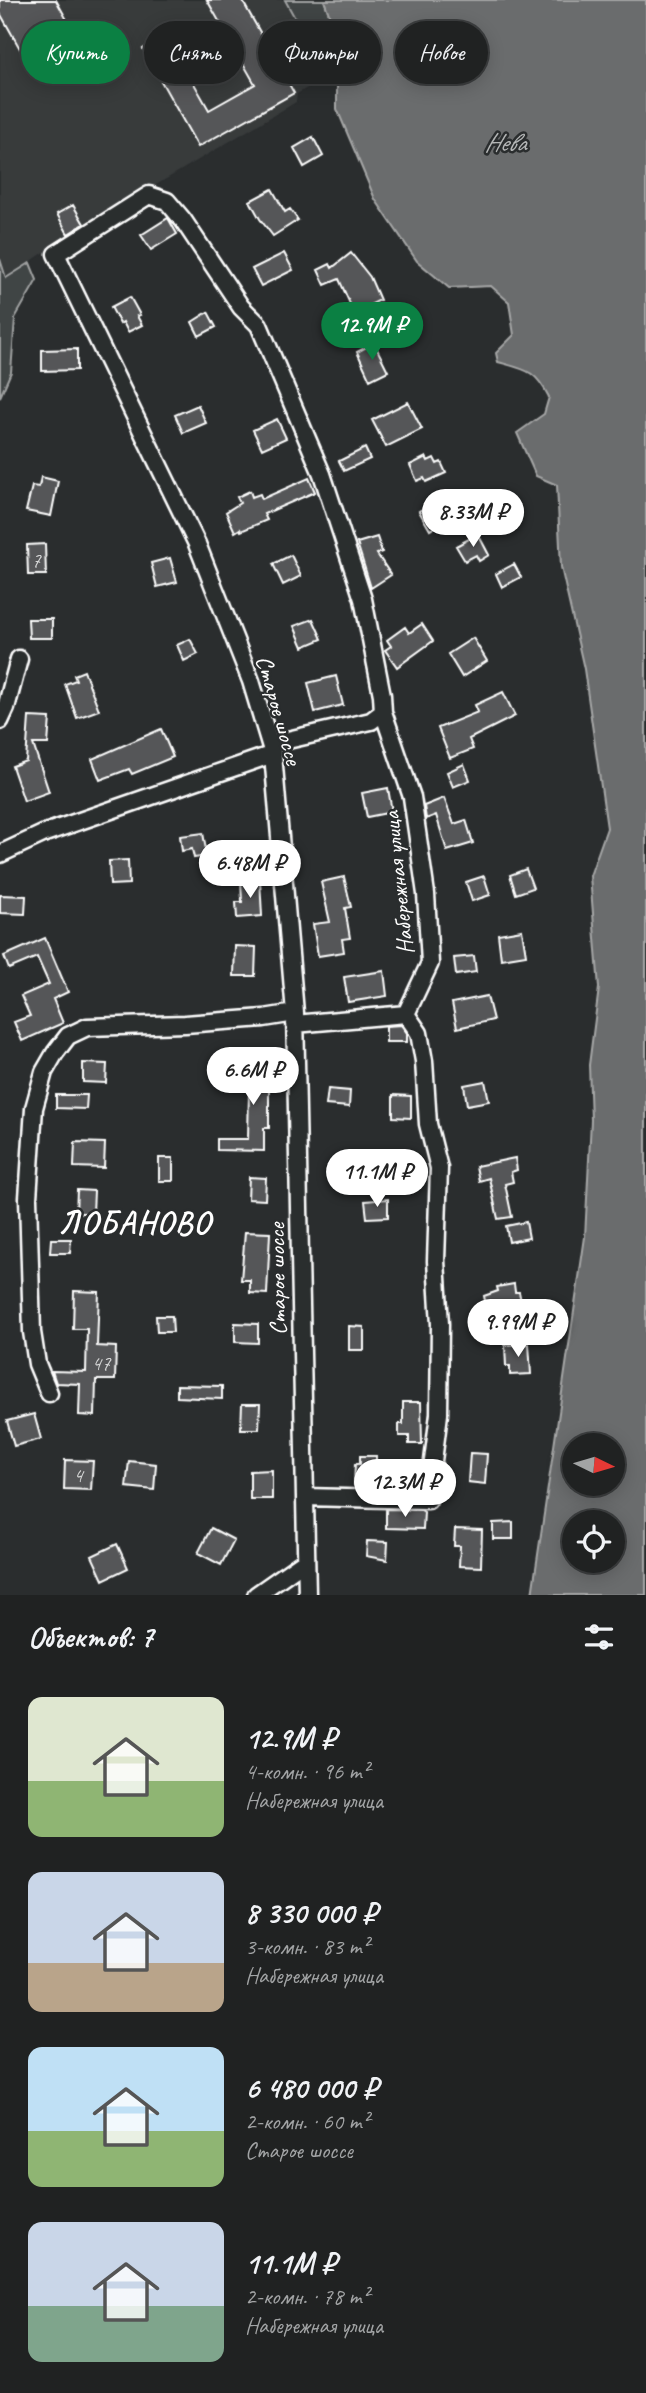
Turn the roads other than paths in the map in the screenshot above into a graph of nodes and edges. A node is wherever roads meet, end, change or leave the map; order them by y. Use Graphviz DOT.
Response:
graph roads {
  1 [pos="149,195"];
  2 [pos="19,659"];
  3 [pos="383,712"];
  4 [pos="0,721"];
  5 [pos="271,749"];
  6 [pos="0,854"];
  7 [pos="407,1014"];
  8 [pos="295,1019"];
  9 [pos="48,1393"];
  10 [pos="304,1497"];
  11 [pos="306,1560"];
  12 [pos="256,1595"];
  13 [pos="307,1595"];
  1 -- 3 [label="street, Набережная улица"];
  1 -- 5 [label="street, Старое шоссе"];
  2 -- 4 [label="street"];
  3 -- 5 [label="street"];
  3 -- 7 [label="street, Набережная улица"];
  5 -- 6 [label="street"];
  5 -- 8 [label="street, Старое шоссе"];
  7 -- 8 [label="street"];
  7 -- 10 [label="street"];
  8 -- 9 [label="street"];
  8 -- 10 [label="street, Старое шоссе"];
  10 -- 11 [label="street, Старое шоссе"];
  11 -- 12 [label="street"];
  11 -- 13 [label="street, Старое шоссе"];
}
